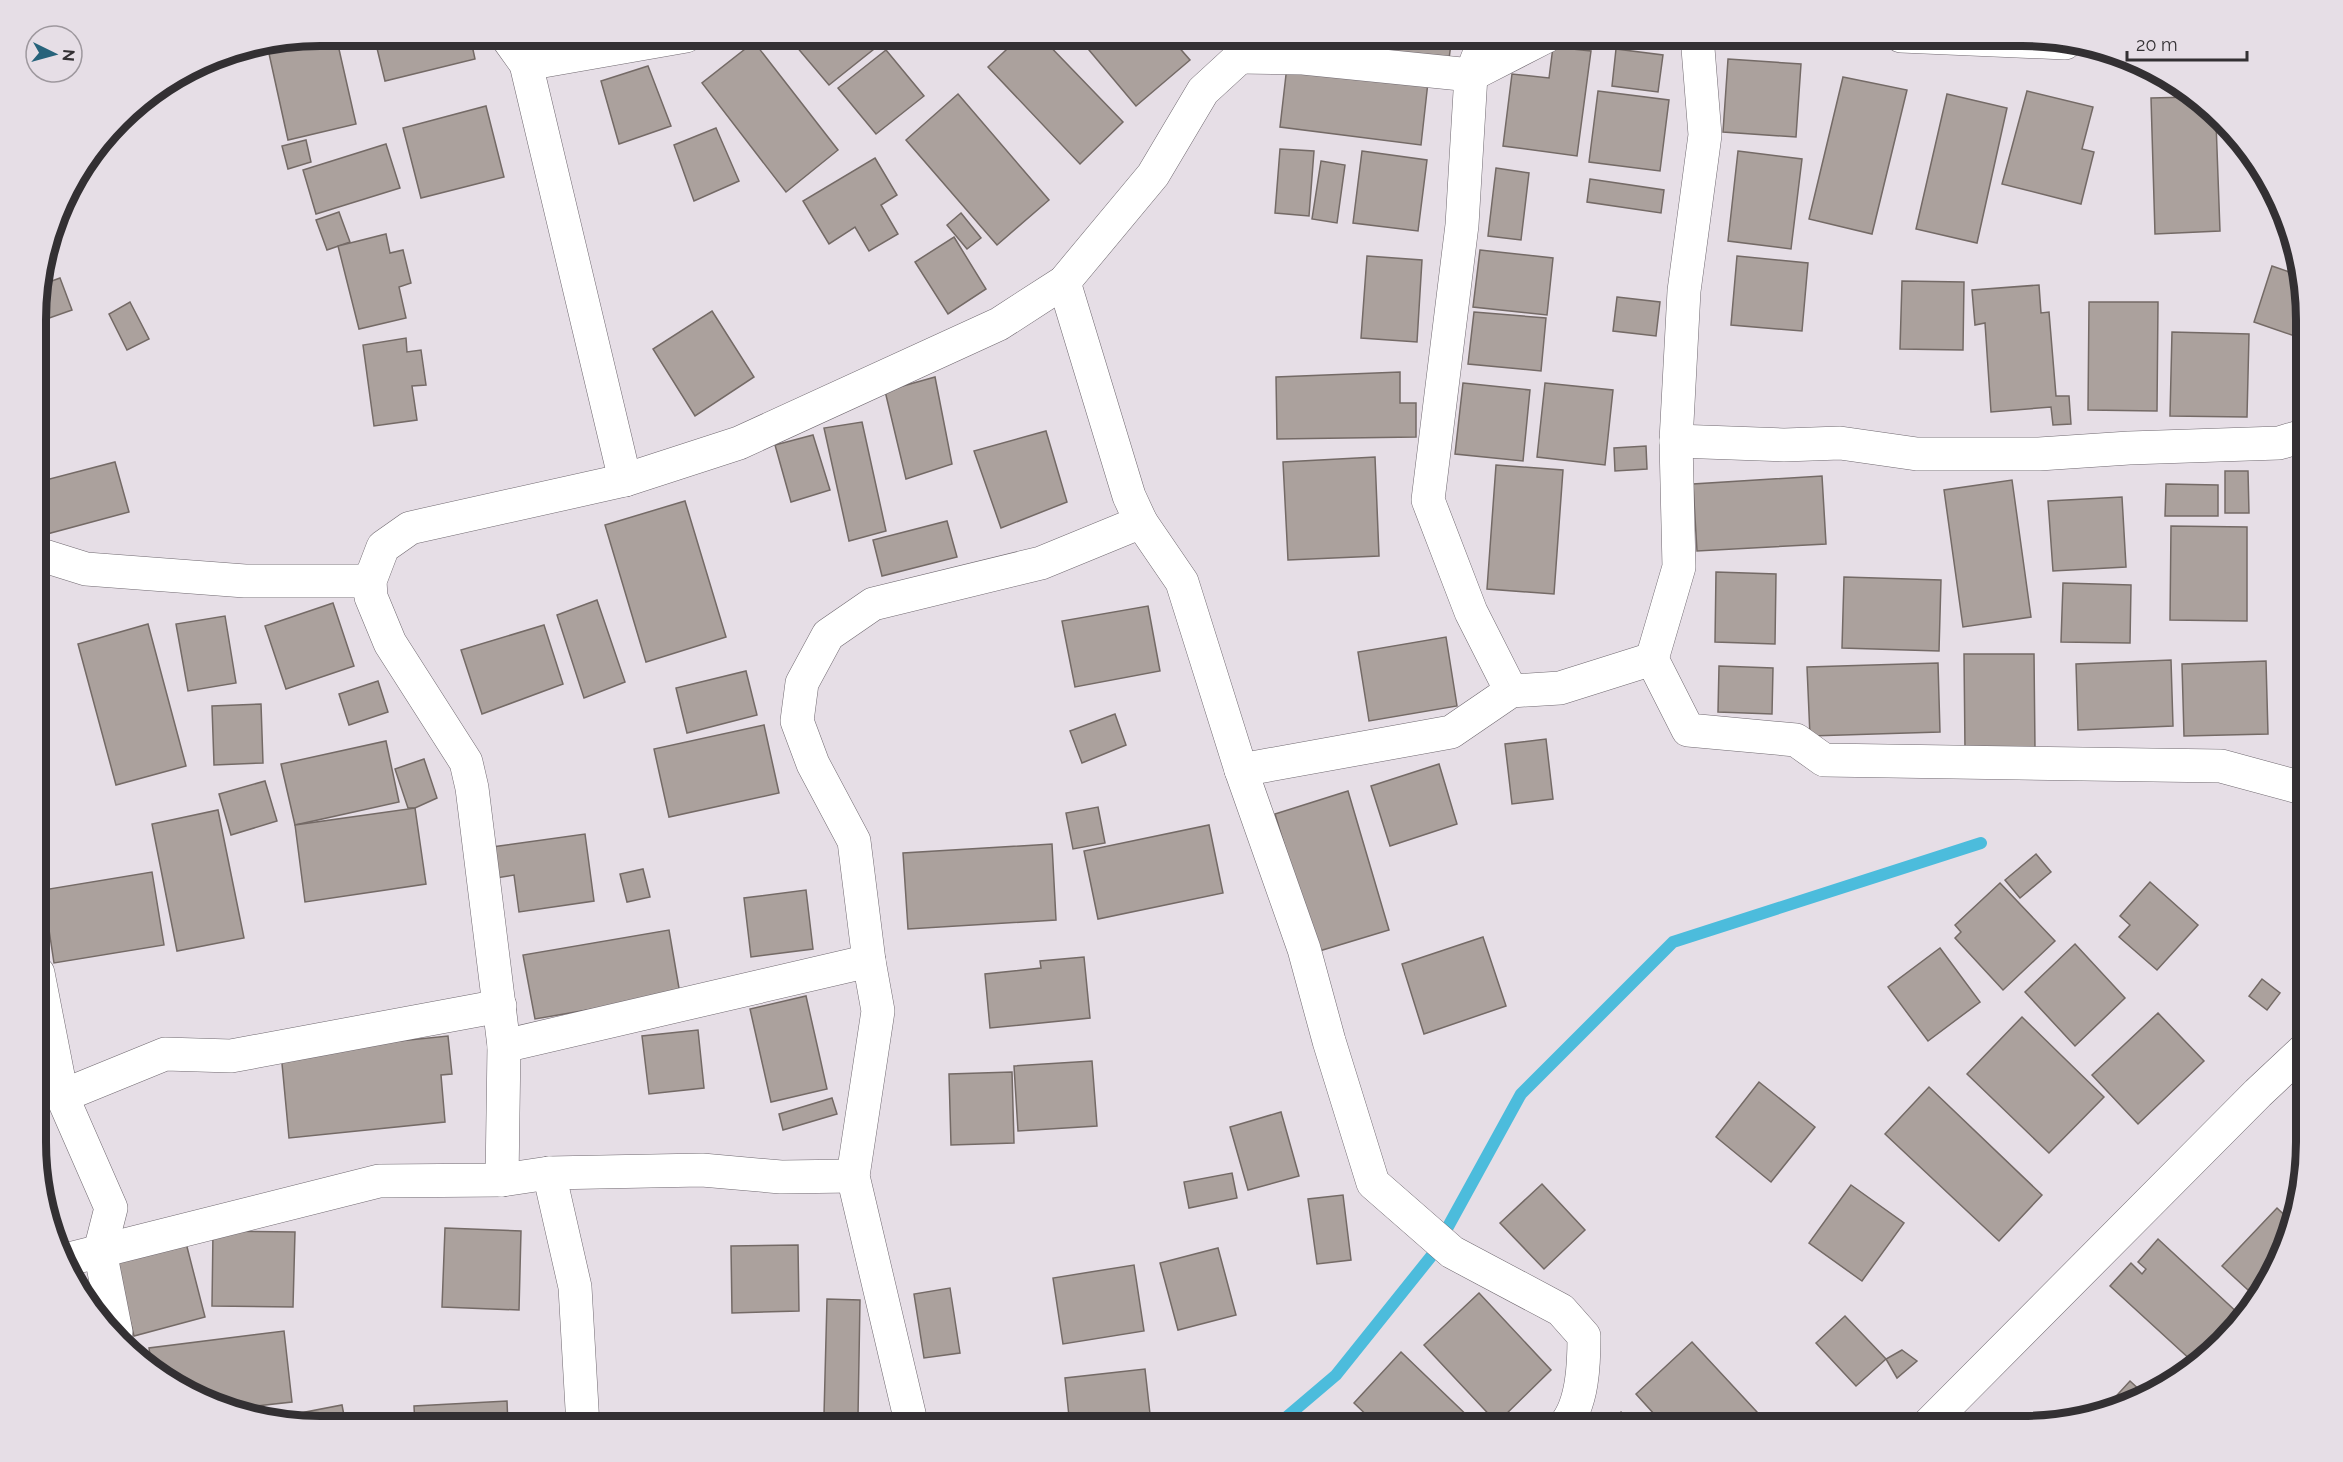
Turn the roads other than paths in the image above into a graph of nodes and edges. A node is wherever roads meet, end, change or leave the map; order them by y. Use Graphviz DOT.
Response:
graph roads {
  1 [pos="513,46"];
  2 [pos="629,46"];
  3 [pos="1482,46"];
  4 [pos="1528,46"];
  5 [pos="1698,46"];
  6 [pos="1247,47"];
  7 [pos="526,64"];
  8 [pos="1472,75"];
  9 [pos="1064,282"];
  10 [pos="2296,438"];
  11 [pos="1676,441"];
  12 [pos="625,480"];
  13 [pos="1141,522"];
  14 [pos="46,556"];
  15 [pos="370,581"];
  16 [pos="1652,659"];
  17 [pos="1511,691"];
  18 [pos="1241,770"];
  19 [pos="2296,786"];
  20 [pos="869,961"];
  21 [pos="500,1006"];
  22 [pos="46,1014"];
  23 [pos="504,1046"];
  24 [pos="2296,1057"];
  25 [pos="62,1096"];
  26 [pos="549,1173"];
  27 [pos="853,1176"];
  28 [pos="502,1180"];
  29 [pos="100,1251"];
  30 [pos="73,1258"];
  31 [pos="114,1322"];
  32 [pos="582,1416"];
  33 [pos="910,1416"];
  34 [pos="1572,1416"];
  35 [pos="1937,1416"];
  1 -- 7 [label="street"];
  2 -- 7 [label="street"];
  3 -- 8 [label="street"];
  4 -- 8 [label="street"];
  5 -- 11 [label="street"];
  6 -- 8 [label="street"];
  6 -- 9 [label="street"];
  7 -- 12 [label="street"];
  8 -- 17 [label="street"];
  9 -- 12 [label="street"];
  9 -- 13 [label="street"];
  10 -- 11 [label="street"];
  11 -- 16 [label="street"];
  12 -- 15 [label="street"];
  13 -- 18 [label="street"];
  13 -- 20 [label="street"];
  14 -- 15 [label="street"];
  15 -- 21 [label="street"];
  16 -- 17 [label="street"];
  16 -- 19 [label="street"];
  17 -- 18 [label="street"];
  18 -- 34 [label="street"];
  20 -- 23 [label="street"];
  20 -- 27 [label="street"];
  21 -- 23 [label="street"];
  21 -- 25 [label="street"];
  22 -- 25 [label="street"];
  23 -- 28 [label="street"];
  24 -- 35 [label="street"];
  25 -- 29 [label="street"];
  26 -- 27 [label="street"];
  26 -- 28 [label="street"];
  26 -- 32 [label="street"];
  27 -- 33 [label="street"];
  28 -- 29 [label="street"];
  29 -- 30 [label="street"];
  29 -- 31 [label="street"];
}
